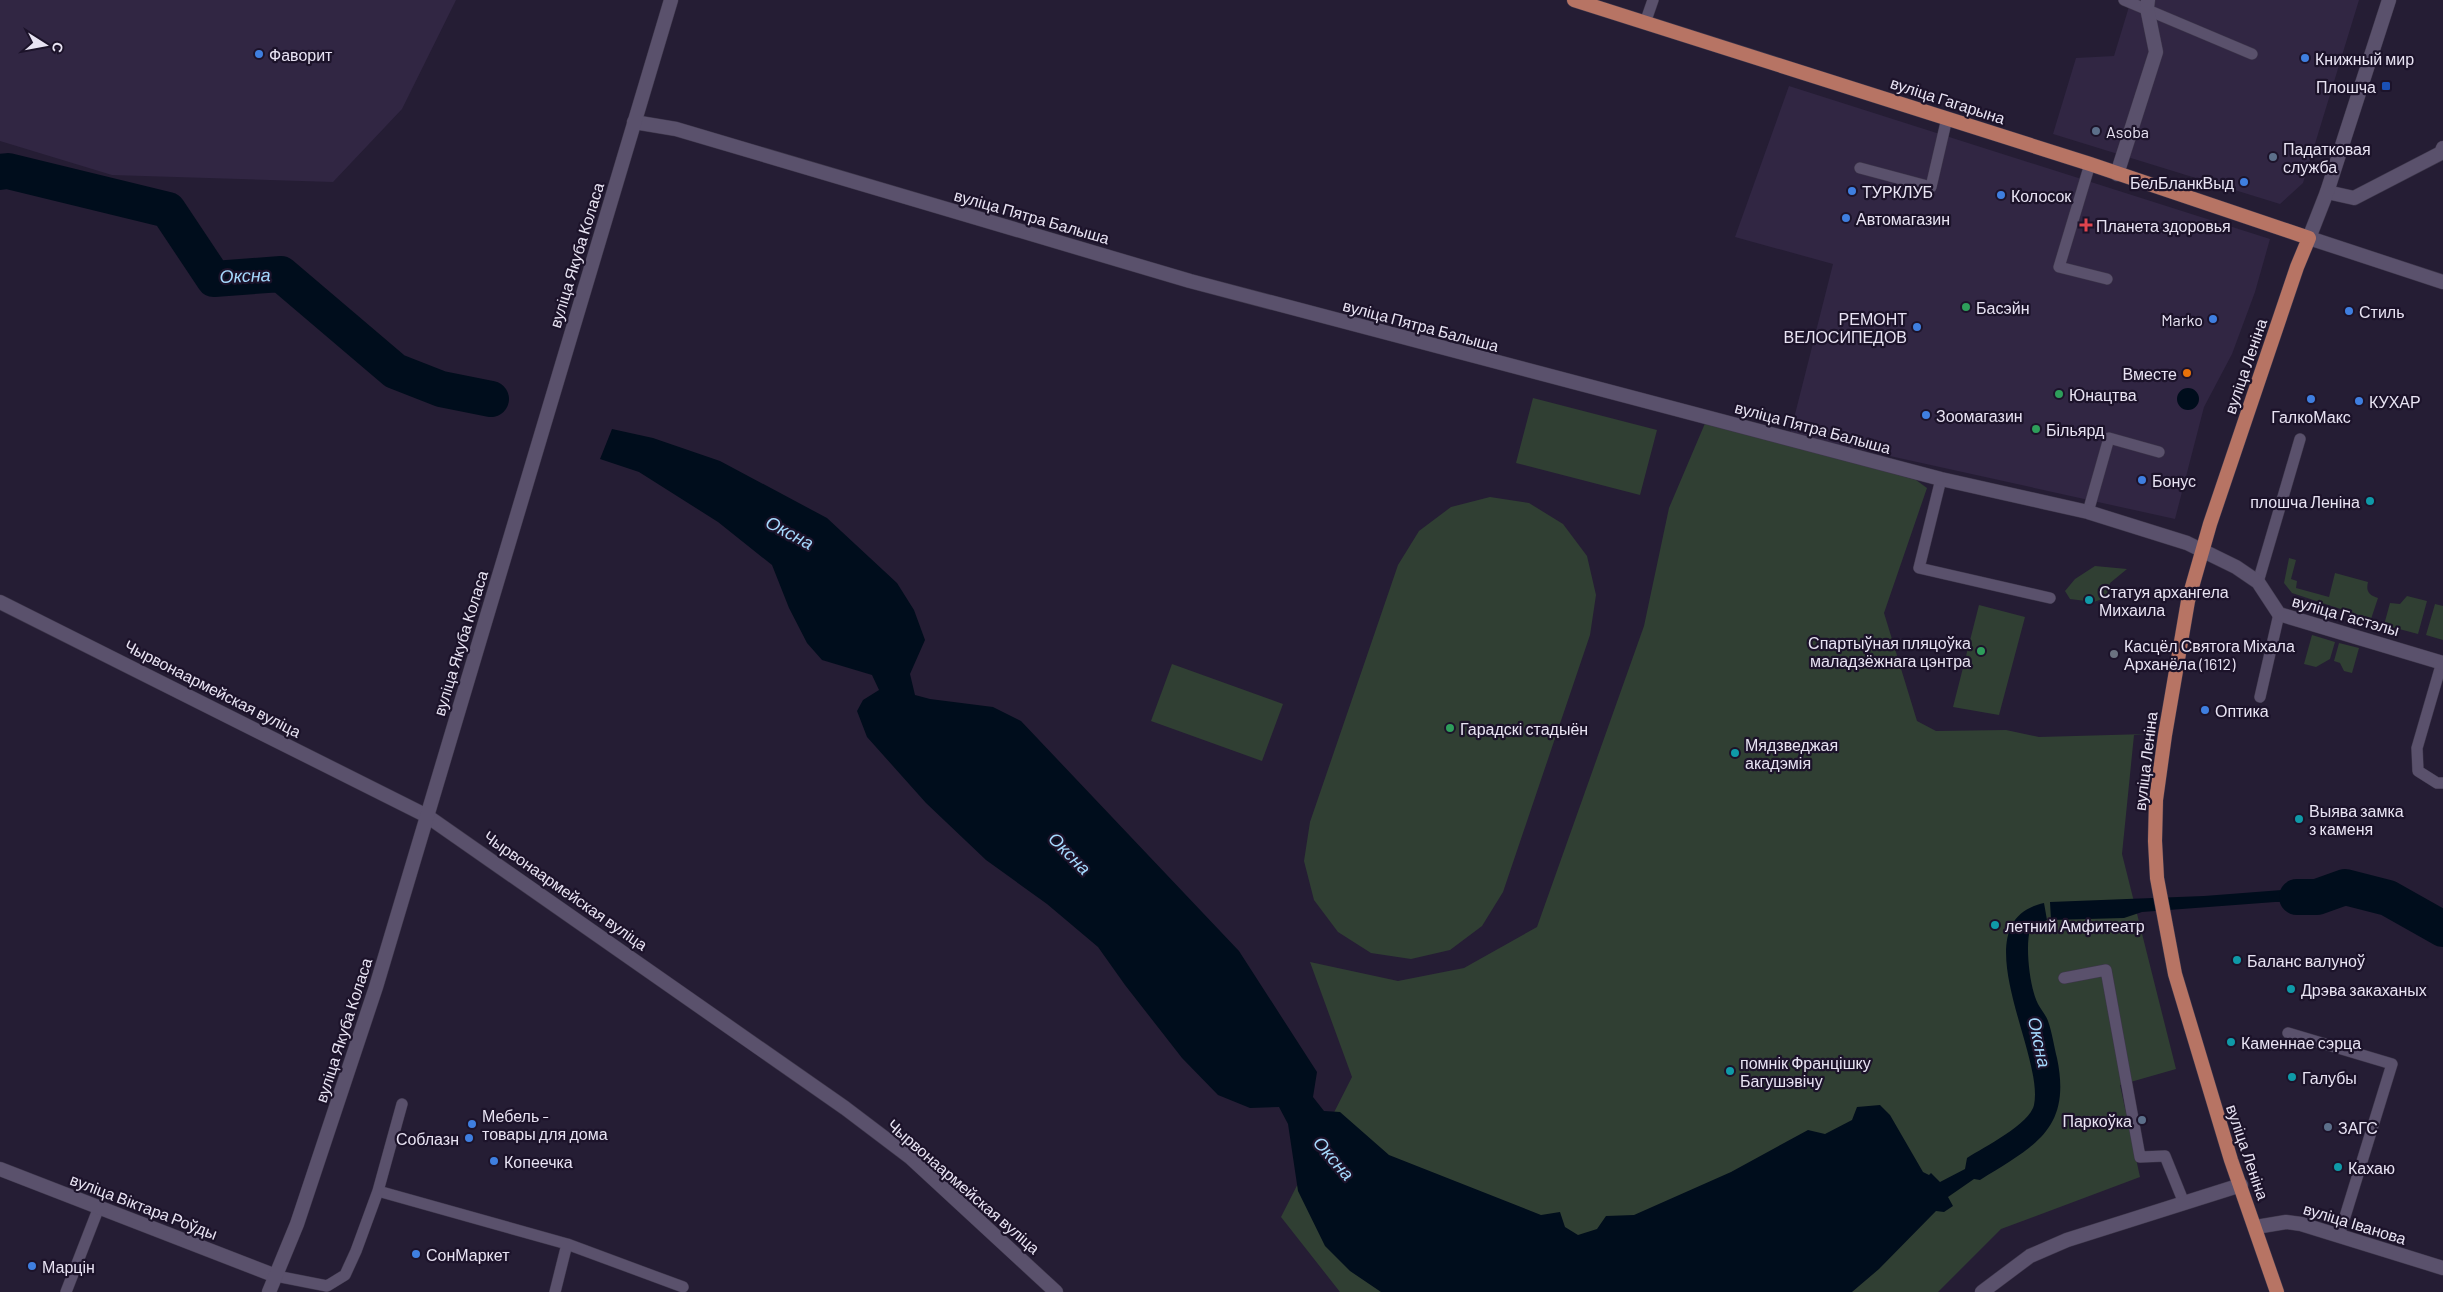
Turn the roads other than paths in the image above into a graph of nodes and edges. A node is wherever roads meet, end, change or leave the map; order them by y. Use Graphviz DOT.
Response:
graph roads {
  1 [pos="670,0"];
  2 [pos="1574,0"];
  3 [pos="1653,0"];
  4 [pos="2124,0"];
  5 [pos="2389,0"];
  6 [pos="2148,4"];
  7 [pos="1645,23"];
  8 [pos="2252,54"];
  9 [pos="1947,118"];
  10 [pos="634,122"];
  11 [pos="2443,148"];
  12 [pos="2090,164"];
  13 [pos="1860,168"];
  14 [pos="2117,174"];
  15 [pos="2327,192"];
  16 [pos="2309,238"];
  17 [pos="2107,279"];
  18 [pos="2443,282"];
  19 [pos="2300,439"];
  20 [pos="2159,452"];
  21 [pos="1941,479"];
  22 [pos="2088,512"];
  23 [pos="2202,549"];
  24 [pos="2258,582"];
  25 [pos="2050,598"];
  26 [pos="0,602"];
  27 [pos="2279,614"];
  28 [pos="2442,662"];
  29 [pos="2260,697"];
  30 [pos="2443,783"];
  31 [pos="427,816"];
  32 [pos="2064,978"];
  33 [pos="2288,1032"];
  34 [pos="402,1104"];
  35 [pos="0,1169"];
  36 [pos="2241,1186"];
  37 [pos="378,1191"];
  38 [pos="2184,1203"];
  39 [pos="98,1207"];
  40 [pos="2256,1227"];
  41 [pos="2339,1236"];
  42 [pos="567,1244"];
  43 [pos="2443,1268"];
  44 [pos="276,1276"];
  45 [pos="684,1287"];
  46 [pos="69,1291"];
  47 [pos="269,1292"];
  48 [pos="555,1292"];
  49 [pos="1056,1292"];
  50 [pos="1982,1292"];
  51 [pos="2278,1292"];
  1 -- 10 [label="street, вуліца Якуба Коласа"];
  2 -- 7 [label="main road, вуліца Гагарына"];
  3 -- 7 [label="lane"];
  4 -- 6 [label="lane"];
  5 -- 15 [label="street"];
  6 -- 8 [label="lane"];
  6 -- 14 [label="street"];
  7 -- 9 [label="main road, вуліца Гагарына"];
  9 -- 12 [label="main road, вуліца Гагарына"];
  9 -- 13 [label="lane"];
  10 -- 21 [label="street, вуліца Пятра Балыша"];
  10 -- 31 [label="street, вуліца Якуба Коласа"];
  11 -- 15 [label="street"];
  12 -- 14 [label="main road, вуліца Гагарына"];
  12 -- 17 [label="lane"];
  14 -- 16 [label="main road, вуліца Гагарына"];
  15 -- 16 [label="street"];
  16 -- 18 [label="street"];
  16 -- 23 [label="main road, вуліца Леніна"];
  19 -- 24 [label="lane"];
  20 -- 22 [label="lane"];
  21 -- 22 [label="street, вуліца Пятра Балыша"];
  21 -- 25 [label="lane"];
  22 -- 23 [label="street, вуліца Пятра Балыша"];
  23 -- 24 [label="street, вуліца Гастэлы"];
  23 -- 36 [label="main road, вуліца Леніна"];
  24 -- 27 [label="street, вуліца Гастэлы"];
  26 -- 31 [label="street, Чырвонаармейская вуліца"];
  27 -- 28 [label="street, вуліца Гастэлы"];
  27 -- 29 [label="lane"];
  28 -- 30 [label="lane"];
  31 -- 44 [label="street, вуліца Якуба Коласа"];
  31 -- 49 [label="street, Чырвонаармейская вуліца"];
  32 -- 38 [label="lane"];
  33 -- 41 [label="lane"];
  34 -- 37 [label="lane"];
  35 -- 39 [label="street, вуліца Віктара Роўды"];
  36 -- 38 [label="street"];
  36 -- 40 [label="main road, вуліца Леніна"];
  37 -- 42 [label="lane"];
  37 -- 44 [label="lane"];
  38 -- 50 [label="street"];
  39 -- 44 [label="street, вуліца Віктара Роўды"];
  39 -- 46 [label="lane"];
  40 -- 41 [label="street, вуліца Іванова"];
  40 -- 51 [label="main road, вуліца Леніна"];
  41 -- 43 [label="street, вуліца Іванова"];
  42 -- 45 [label="lane"];
  42 -- 48 [label="lane"];
  44 -- 47 [label="street, вуліца Якуба Коласа"];
}
